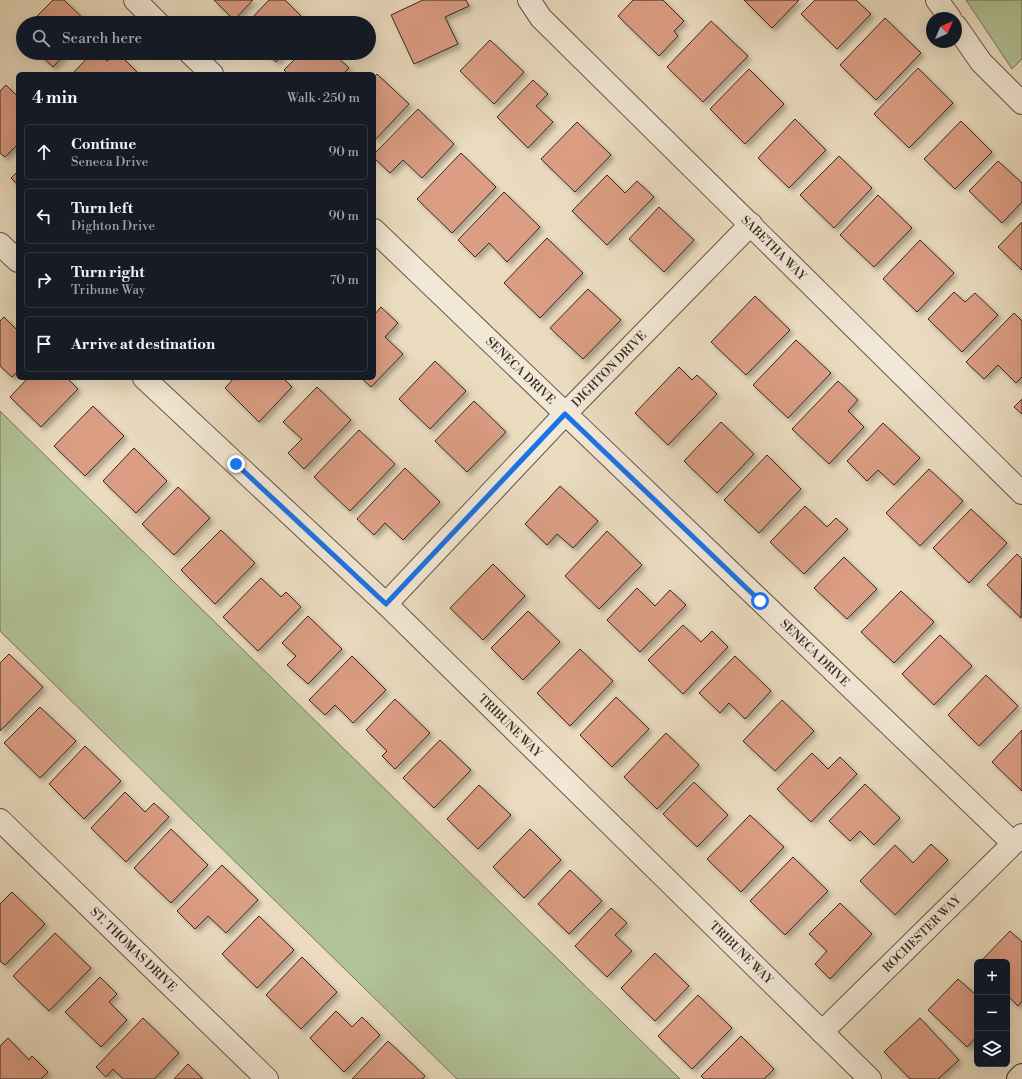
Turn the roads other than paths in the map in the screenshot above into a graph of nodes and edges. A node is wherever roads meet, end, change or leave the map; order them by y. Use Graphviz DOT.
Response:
graph roads {
  1 [pos="135,0"];
  2 [pos="529,0"];
  3 [pos="937,0"];
  4 [pos="946,12"];
  5 [pos="151,16"];
  6 [pos="962,34"];
  7 [pos="197,60"];
  8 [pos="210,72"];
  9 [pos="1022,103"];
  10 [pos="751,224"];
  11 [pos="376,232"];
  12 [pos="0,244"];
  13 [pos="16,259"];
  14 [pos="146,380"];
  15 [pos="565,414"];
  16 [pos="1022,493"];
  17 [pos="386,604"];
  18 [pos="0,820"];
  19 [pos="1017,839"];
  20 [pos="822,1032"];
  21 [pos="1022,1075"];
  22 [pos="267,1079"];
  23 [pos="870,1079"];
  24 [pos="1018,1079"];
  1 -- 5 [label="street"];
  2 -- 10 [label="street, SABETHA WAY"];
  3 -- 4 [label="street"];
  6 -- 9 [label="street"];
  7 -- 8 [label="street"];
  10 -- 15 [label="street, DIGHTON DRIVE"];
  10 -- 16 [label="street, SABETHA WAY"];
  11 -- 15 [label="street, SENECA DRIVE"];
  12 -- 13 [label="street"];
  14 -- 17 [label="street, TRIBUNE WAY"];
  15 -- 17 [label="street, DIGHTON DRIVE"];
  15 -- 19 [label="street, SENECA DRIVE"];
  17 -- 20 [label="street, TRIBUNE WAY"];
  18 -- 22 [label="street, ST. THOMAS DRIVE"];
  19 -- 20 [label="street, ROCHESTER WAY"];
  20 -- 23 [label="street, TRIBUNE WAY"];
  21 -- 24 [label="main road"];
}
